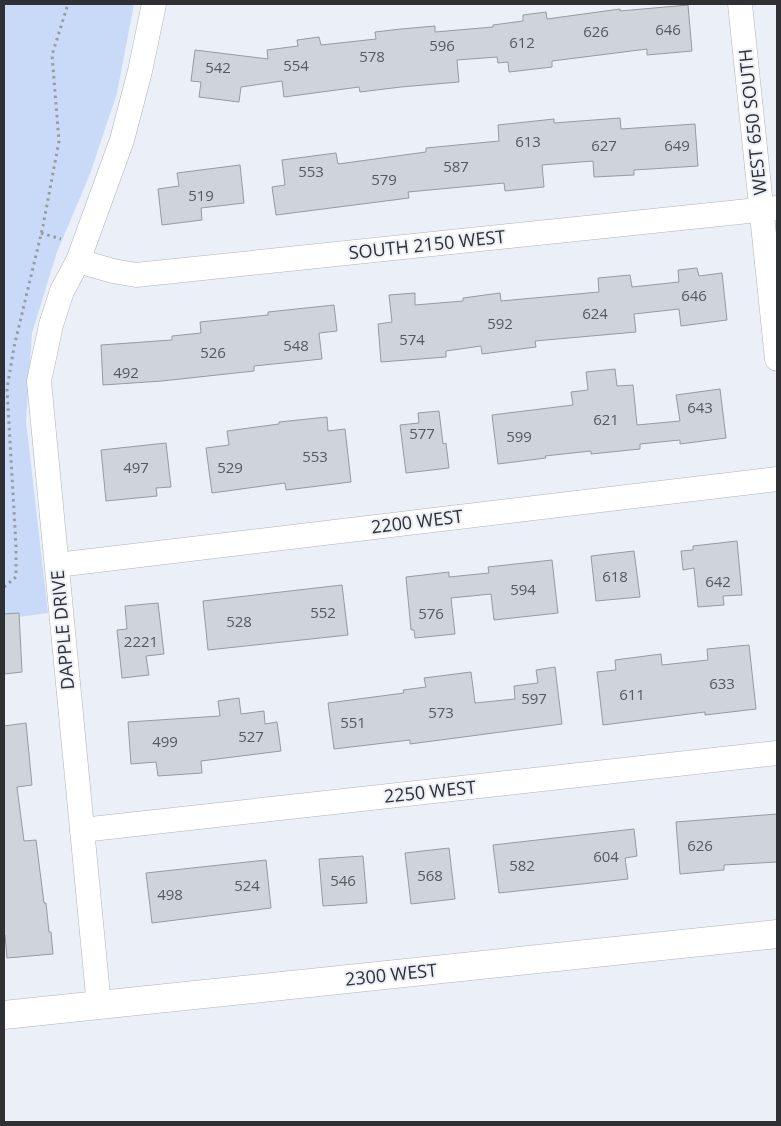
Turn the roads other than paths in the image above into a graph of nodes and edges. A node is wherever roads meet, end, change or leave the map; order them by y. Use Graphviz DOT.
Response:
graph roads {
  1 [pos="154,4"];
  2 [pos="740,4"];
  3 [pos="769,209"];
  4 [pos="78,261"];
  5 [pos="777,359"];
  6 [pos="777,480"];
  7 [pos="57,565"];
  8 [pos="777,753"];
  9 [pos="82,830"];
  10 [pos="777,934"];
  11 [pos="99,1006"];
  12 [pos="4,1015"];
  1 -- 4 [label="street, DAPPLE DRIVE"];
  2 -- 3 [label="street, WEST 650 SOUTH"];
  3 -- 4 [label="street, SOUTH 2150 WEST"];
  3 -- 5 [label="street, WEST 650 SOUTH"];
  4 -- 7 [label="street, DAPPLE DRIVE"];
  6 -- 7 [label="street, 2200 WEST"];
  7 -- 9 [label="street, DAPPLE DRIVE"];
  8 -- 9 [label="street, 2250 WEST"];
  9 -- 11 [label="street, DAPPLE DRIVE"];
  10 -- 11 [label="main road, 2300 WEST"];
  11 -- 12 [label="main road, 2300 WEST"];
}
